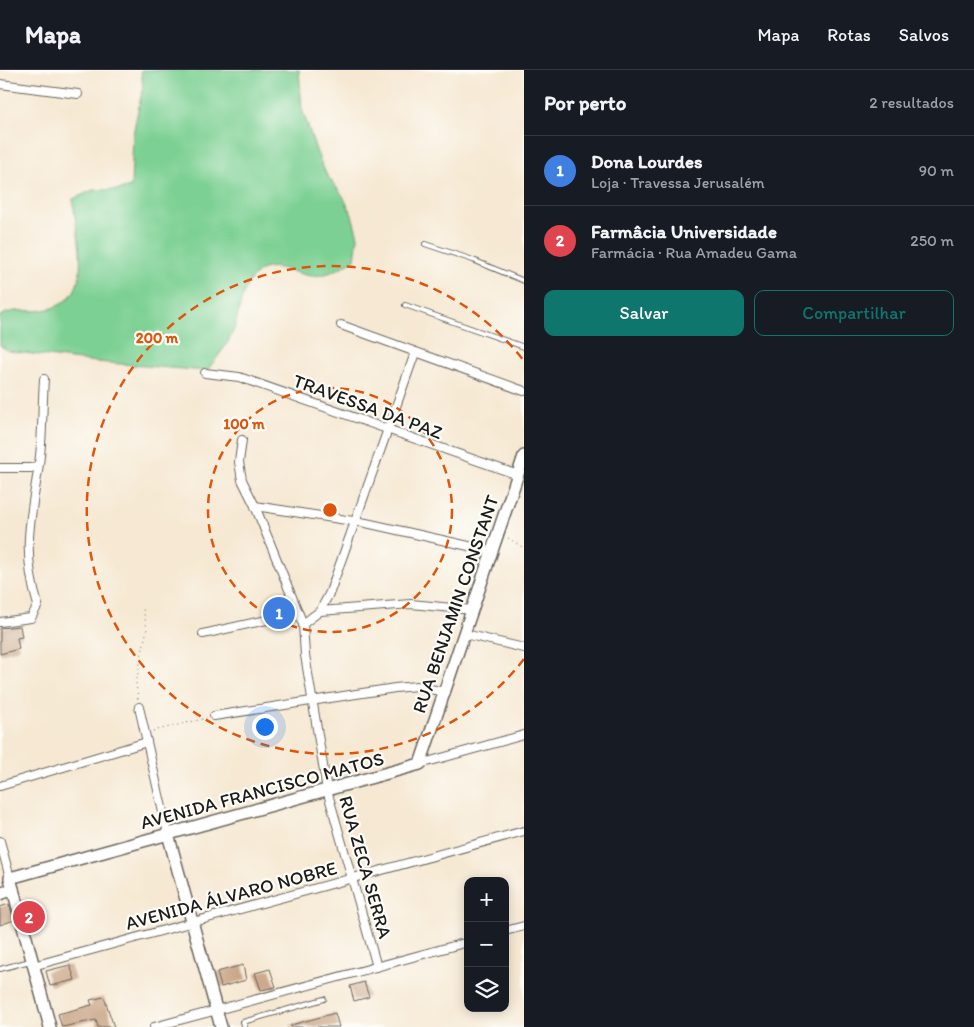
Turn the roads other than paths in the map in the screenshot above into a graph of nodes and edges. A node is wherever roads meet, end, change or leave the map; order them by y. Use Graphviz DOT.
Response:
graph roads {
  1 [pos="0,84"];
  2 [pos="78,94"];
  3 [pos="425,244"];
  4 [pos="524,281"];
  5 [pos="405,305"];
  6 [pos="341,325"];
  7 [pos="524,347"];
  8 [pos="415,353"];
  9 [pos="205,373"];
  10 [pos="44,379"];
  11 [pos="524,391"];
  12 [pos="386,430"];
  13 [pos="242,440"];
  14 [pos="524,456"];
  15 [pos="40,462"];
  16 [pos="0,468"];
  17 [pos="518,475"];
  18 [pos="255,506"];
  19 [pos="355,522"];
  20 [pos="491,551"];
  21 [pos="473,610"];
  22 [pos="320,611"];
  23 [pos="298,613"];
  24 [pos="0,622"];
  25 [pos="303,624"];
  26 [pos="202,634"];
  27 [pos="465,634"];
  28 [pos="524,648"];
  29 [pos="444,692"];
  30 [pos="312,702"];
  31 [pos="139,707"];
  32 [pos="214,716"];
  33 [pos="524,735"];
  34 [pos="147,742"];
  35 [pos="420,764"];
  36 [pos="0,786"];
  37 [pos="327,790"];
  38 [pos="524,831"];
  39 [pos="168,834"];
  40 [pos="0,841"];
  41 [pos="352,878"];
  42 [pos="12,884"];
  43 [pos="0,894"];
  44 [pos="192,923"];
  45 [pos="524,926"];
  46 [pos="509,930"];
  47 [pos="464,943"];
  48 [pos="33,963"];
  49 [pos="377,967"];
  50 [pos="0,969"];
  51 [pos="324,999"];
  52 [pos="216,1010"];
  53 [pos="50,1027"];
  54 [pos="154,1027"];
  55 [pos="221,1027"];
  56 [pos="245,1027"];
  1 -- 2 [label="street"];
  3 -- 4 [label="lane"];
  5 -- 7 [label="lane"];
  6 -- 8 [label="street"];
  8 -- 11 [label="street"];
  8 -- 12 [label="street"];
  9 -- 12 [label="street, TRAVESSA DA PAZ"];
  10 -- 15 [label="street"];
  12 -- 17 [label="street, TRAVESSA DA PAZ"];
  12 -- 19 [label="street"];
  13 -- 18 [label="street, RUA ZECA SERRA"];
  14 -- 17 [label="street, RUA BENJAMIN CONSTANT"];
  15 -- 16 [label="street"];
  15 -- 24 [label="street"];
  17 -- 20 [label="street, RUA BENJAMIN CONSTANT"];
  18 -- 19 [label="street"];
  18 -- 23 [label="street, RUA ZECA SERRA"];
  19 -- 20 [label="street"];
  19 -- 22 [label="street"];
  20 -- 21 [label="street, RUA BENJAMIN CONSTANT"];
  21 -- 22 [label="street"];
  21 -- 27 [label="street, RUA BENJAMIN CONSTANT"];
  22 -- 25 [label="street"];
  23 -- 25 [label="street, RUA ZECA SERRA"];
  23 -- 26 [label="street"];
  25 -- 30 [label="street, RUA ZECA SERRA"];
  27 -- 28 [label="street"];
  27 -- 29 [label="street, RUA BENJAMIN CONSTANT"];
  29 -- 30 [label="street"];
  29 -- 35 [label="street, RUA BENJAMIN CONSTANT"];
  30 -- 32 [label="street"];
  30 -- 37 [label="street, RUA ZECA SERRA"];
  31 -- 34 [label="street"];
  33 -- 35 [label="street, AVENIDA FRANCISCO MATOS"];
  34 -- 36 [label="street"];
  34 -- 39 [label="street"];
  35 -- 37 [label="street, AVENIDA FRANCISCO MATOS"];
  37 -- 39 [label="street, AVENIDA FRANCISCO MATOS"];
  37 -- 41 [label="street, RUA ZECA SERRA"];
  38 -- 41 [label="street, AVENIDA ÁLVARO NOBRE"];
  39 -- 42 [label="street, AVENIDA FRANCISCO MATOS"];
  39 -- 44 [label="street"];
  40 -- 42 [label="street"];
  41 -- 44 [label="street, AVENIDA ÁLVARO NOBRE"];
  41 -- 49 [label="street, RUA ZECA SERRA"];
  42 -- 43 [label="street, AVENIDA FRANCISCO MATOS"];
  42 -- 48 [label="street"];
  44 -- 48 [label="street, AVENIDA ÁLVARO NOBRE"];
  44 -- 52 [label="street"];
  45 -- 46 [label="street"];
  47 -- 49 [label="street"];
  48 -- 50 [label="lane"];
  48 -- 53 [label="street"];
  49 -- 52 [label="street"];
  51 -- 56 [label="lane"];
  52 -- 54 [label="street"];
  52 -- 55 [label="street"];
}
